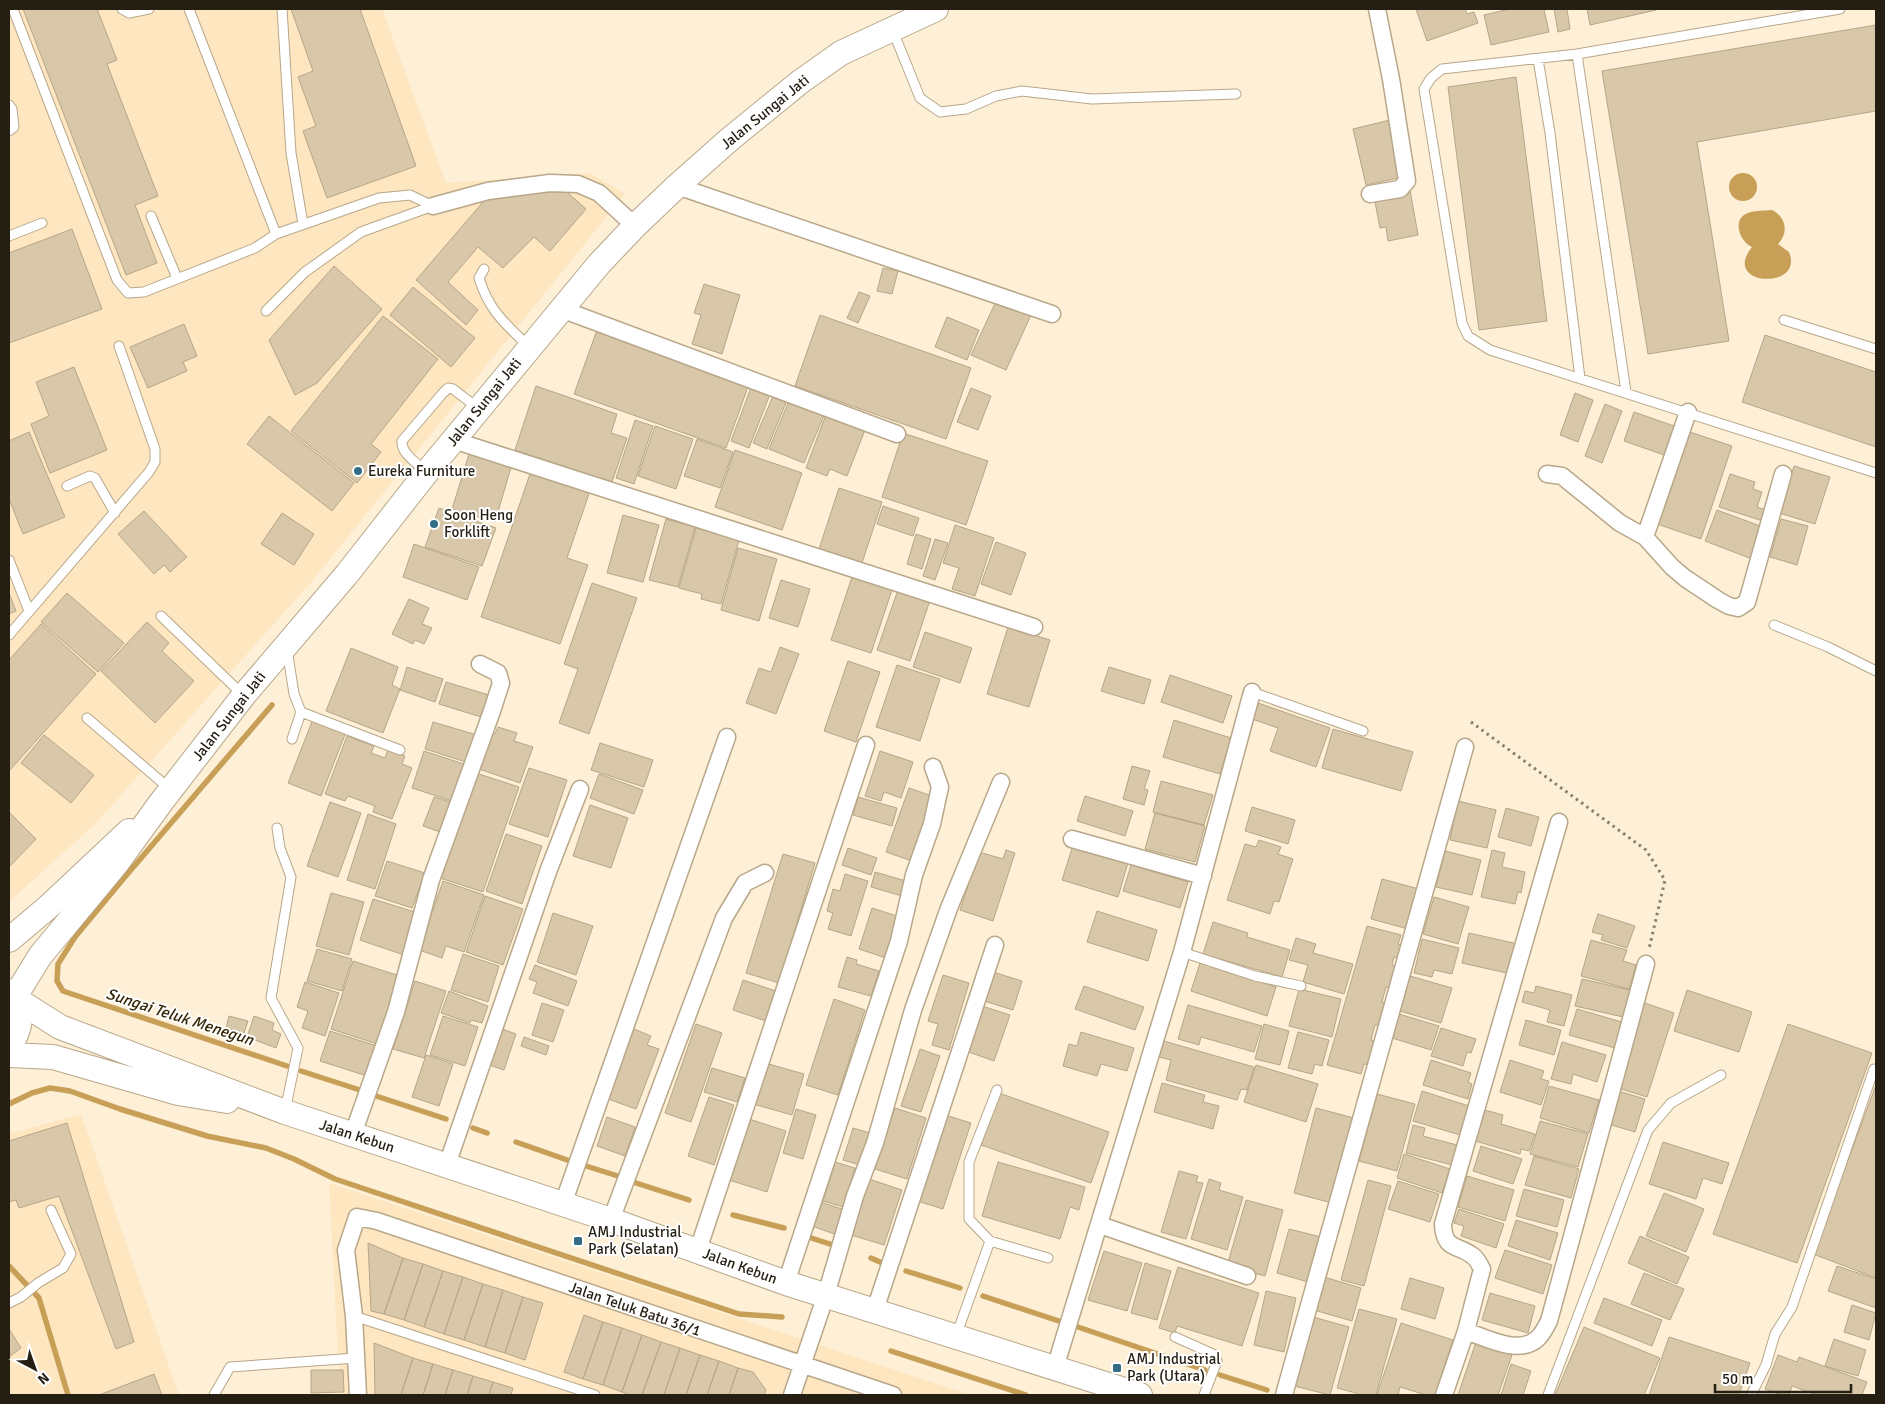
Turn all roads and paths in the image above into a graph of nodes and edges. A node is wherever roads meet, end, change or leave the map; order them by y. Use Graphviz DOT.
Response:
graph roads {
  1 [pos="13,9"];
  2 [pos="122,9"];
  3 [pos="149,9"];
  4 [pos="189,9"];
  5 [pos="282,9"];
  6 [pos="936,9"];
  7 [pos="1376,9"];
  8 [pos="1840,9"];
  9 [pos="892,28"];
  10 [pos="1576,54"];
  11 [pos="1538,59"];
  12 [pos="1236,94"];
  13 [pos="9,105"];
  14 [pos="9,131"];
  15 [pos="677,186"];
  16 [pos="1370,194"];
  17 [pos="433,206"];
  18 [pos="151,216"];
  19 [pos="42,223"];
  20 [pos="303,224"];
  21 [pos="635,226"];
  22 [pos="276,234"];
  23 [pos="9,236"];
  24 [pos="484,269"];
  25 [pos="177,278"];
  26 [pos="561,309"];
  27 [pos="266,310"];
  28 [pos="1052,314"];
  29 [pos="1784,320"];
  30 [pos="119,346"];
  31 [pos="528,347"];
  32 [pos="1876,349"];
  33 [pos="1580,378"];
  34 [pos="1626,392"];
  35 [pos="479,409"];
  36 [pos="1688,412"];
  37 [pos="897,434"];
  38 [pos="453,440"];
  39 [pos="426,472"];
  40 [pos="1876,473"];
  41 [pos="1547,474"];
  42 [pos="1783,474"];
  43 [pos="67,486"];
  44 [pos="115,513"];
  45 [pos="1646,537"];
  46 [pos="9,560"];
  47 [pos="29,611"];
  48 [pos="161,616"];
  49 [pos="1774,625"];
  50 [pos="1034,627"];
  51 [pos="9,636"];
  52 [pos="286,644"];
  53 [pos="480,664"];
  54 [pos="1876,671"];
  55 [pos="1252,692"];
  56 [pos="244,695"];
  57 [pos="301,712"];
  58 [pos="87,718"];
  59 [pos="1471,722"];
  60 [pos="1363,731"];
  61 [pos="726,737"];
  62 [pos="292,739"];
  63 [pos="866,745"];
  64 [pos="1465,747"];
  65 [pos="400,750"];
  66 [pos="933,767"];
  67 [pos="1001,782"];
  68 [pos="580,789"];
  69 [pos="166,795"];
  70 [pos="1559,822"];
  71 [pos="277,828"];
  72 [pos="1072,839"];
  73 [pos="765,873"];
  74 [pos="1203,876"];
  75 [pos="9,940"];
  76 [pos="995,945"];
  77 [pos="1182,952"];
  78 [pos="1646,964"];
  79 [pos="1301,986"];
  80 [pos="15,994"];
  81 [pos="9,1047"];
  82 [pos="9,1055"];
  83 [pos="1874,1069"];
  84 [pos="1721,1075"];
  85 [pos="997,1090"];
  86 [pos="285,1112"];
  87 [pos="352,1134"];
  88 [pos="447,1165"];
  89 [pos="563,1204"];
  90 [pos="51,1210"];
  91 [pos="611,1220"];
  92 [pos="1100,1225"];
  93 [pos="990,1241"];
  94 [pos="698,1250"];
  95 [pos="1048,1258"];
  96 [pos="1247,1276"];
  97 [pos="786,1283"];
  98 [pos="826,1295"];
  99 [pos="9,1303"];
  100 [pos="875,1310"];
  101 [pos="354,1316"];
  102 [pos="1466,1331"];
  103 [pos="956,1336"];
  104 [pos="1175,1337"];
  105 [pos="356,1358"];
  106 [pos="802,1366"];
  107 [pos="1055,1368"];
  108 [pos="214,1395"];
  109 [pos="358,1395"];
  110 [pos="595,1395"];
  111 [pos="792,1395"];
  112 [pos="893,1395"];
  113 [pos="1140,1395"];
  114 [pos="1204,1395"];
  115 [pos="1284,1395"];
  116 [pos="1444,1395"];
  117 [pos="1548,1395"];
  118 [pos="1751,1395"];
  1 -- 25 [label="lane"];
  2 -- 3 [label="lane"];
  4 -- 22 [label="lane"];
  5 -- 20 [label="lane"];
  6 -- 9 [label="main road, Jalan Sungai Jati"];
  7 -- 16 [label="street"];
  8 -- 10 [label="lane"];
  9 -- 12 [label="lane"];
  9 -- 15 [label="main road, Jalan Sungai Jati"];
  10 -- 11 [label="lane"];
  10 -- 34 [label="lane"];
  11 -- 33 [label="lane"];
  11 -- 33 [label="lane"];
  13 -- 14 [label="lane"];
  15 -- 21 [label="main road, Jalan Sungai Jati"];
  15 -- 28 [label="street"];
  17 -- 20 [label="lane"];
  17 -- 21 [label="street"];
  17 -- 27 [label="lane"];
  18 -- 25 [label="lane"];
  19 -- 23 [label="lane"];
  20 -- 22 [label="lane"];
  21 -- 26 [label="main road, Jalan Sungai Jati"];
  22 -- 25 [label="lane"];
  24 -- 31 [label="lane"];
  26 -- 31 [label="main road, Jalan Sungai Jati"];
  26 -- 37 [label="street"];
  29 -- 32 [label="lane"];
  30 -- 44 [label="lane"];
  31 -- 35 [label="main road, Jalan Sungai Jati"];
  33 -- 34 [label="lane"];
  34 -- 36 [label="lane"];
  35 -- 38 [label="main road, Jalan Sungai Jati"];
  35 -- 39 [label="lane"];
  36 -- 40 [label="lane"];
  36 -- 45 [label="street"];
  38 -- 39 [label="main road, Jalan Sungai Jati"];
  38 -- 50 [label="street"];
  39 -- 52 [label="main road, Jalan Sungai Jati"];
  41 -- 45 [label="street"];
  42 -- 45 [label="street"];
  43 -- 44 [label="lane"];
  44 -- 47 [label="lane"];
  46 -- 47 [label="lane"];
  47 -- 51 [label="lane"];
  48 -- 56 [label="lane"];
  49 -- 54 [label="lane"];
  52 -- 56 [label="main road, Jalan Sungai Jati"];
  52 -- 57 [label="lane"];
  53 -- 87 [label="street"];
  55 -- 60 [label="lane"];
  55 -- 74 [label="street"];
  56 -- 69 [label="main road, Jalan Sungai Jati"];
  57 -- 62 [label="lane"];
  57 -- 65 [label="lane"];
  58 -- 69 [label="lane"];
  59 -- 78 [label="path"];
  61 -- 89 [label="street"];
  63 -- 94 [label="street"];
  64 -- 115 [label="street"];
  66 -- 97 [label="street"];
  67 -- 98 [label="street"];
  68 -- 88 [label="street"];
  69 -- 75 [label="main road"];
  69 -- 80 [label="main road, Jalan Sungai Jati"];
  70 -- 102 [label="street"];
  71 -- 86 [label="lane"];
  72 -- 74 [label="street"];
  73 -- 91 [label="street"];
  74 -- 77 [label="street"];
  76 -- 100 [label="street"];
  77 -- 79 [label="lane"];
  77 -- 92 [label="street"];
  78 -- 102 [label="street"];
  80 -- 81 [label="main road"];
  80 -- 86 [label="main road, Jalan Kebun"];
  82 -- 86 [label="main road, Jalan Kebun"];
  83 -- 118 [label="lane"];
  84 -- 117 [label="lane"];
  85 -- 93 [label="lane"];
  86 -- 87 [label="main road, Jalan Kebun"];
  87 -- 88 [label="main road, Jalan Kebun"];
  88 -- 89 [label="main road, Jalan Kebun"];
  89 -- 91 [label="main road, Jalan Kebun"];
  90 -- 99 [label="lane"];
  91 -- 94 [label="main road, Jalan Kebun"];
  92 -- 96 [label="street"];
  92 -- 107 [label="street"];
  93 -- 95 [label="lane"];
  93 -- 103 [label="lane"];
  94 -- 97 [label="main road, Jalan Kebun"];
  97 -- 98 [label="main road, Jalan Kebun"];
  98 -- 100 [label="main road, Jalan Kebun"];
  98 -- 106 [label="street"];
  100 -- 103 [label="main road, Jalan Kebun"];
  101 -- 105 [label="street"];
  101 -- 106 [label="street, Jalan Teluk Batu 36/1"];
  101 -- 110 [label="lane"];
  102 -- 116 [label="street"];
  103 -- 107 [label="main road, Jalan Kebun"];
  104 -- 114 [label="lane"];
  105 -- 108 [label="lane"];
  105 -- 109 [label="street"];
  106 -- 111 [label="street"];
  106 -- 112 [label="street, Jalan Teluk Batu 36/1"];
  107 -- 113 [label="main road, Jalan Kebun"];
}
